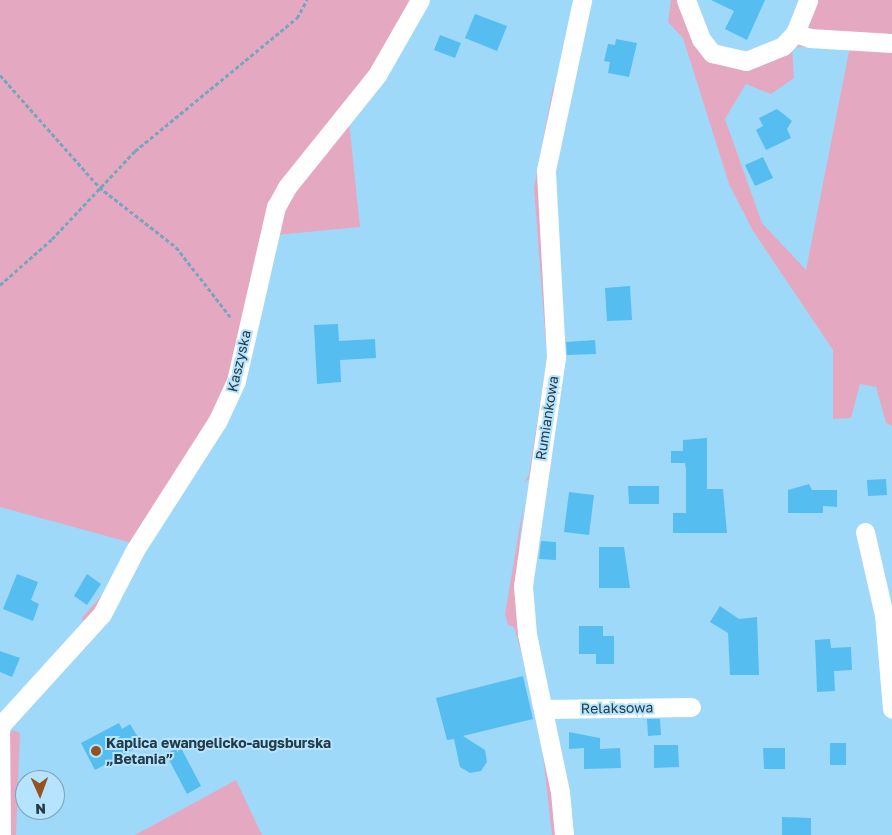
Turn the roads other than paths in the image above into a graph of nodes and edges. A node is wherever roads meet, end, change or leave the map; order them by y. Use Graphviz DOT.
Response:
graph roads {
  1 [pos="420,0"];
  2 [pos="582,0"];
  3 [pos="686,0"];
  4 [pos="808,0"];
  5 [pos="795,33"];
  6 [pos="892,43"];
  7 [pos="866,532"];
  8 [pos="691,707"];
  9 [pos="544,709"];
  10 [pos="892,709"];
  11 [pos="0,726"];
  12 [pos="0,835"];
  13 [pos="564,835"];
  1 -- 11 [label="street, Kaszyska"];
  2 -- 9 [label="street, Rumiankowa"];
  3 -- 5 [label="street"];
  4 -- 5 [label="street"];
  5 -- 6 [label="street"];
  7 -- 10 [label="street"];
  8 -- 9 [label="street, Relaksowa"];
  9 -- 13 [label="street, Rumiankowa"];
  11 -- 12 [label="street"];
}
